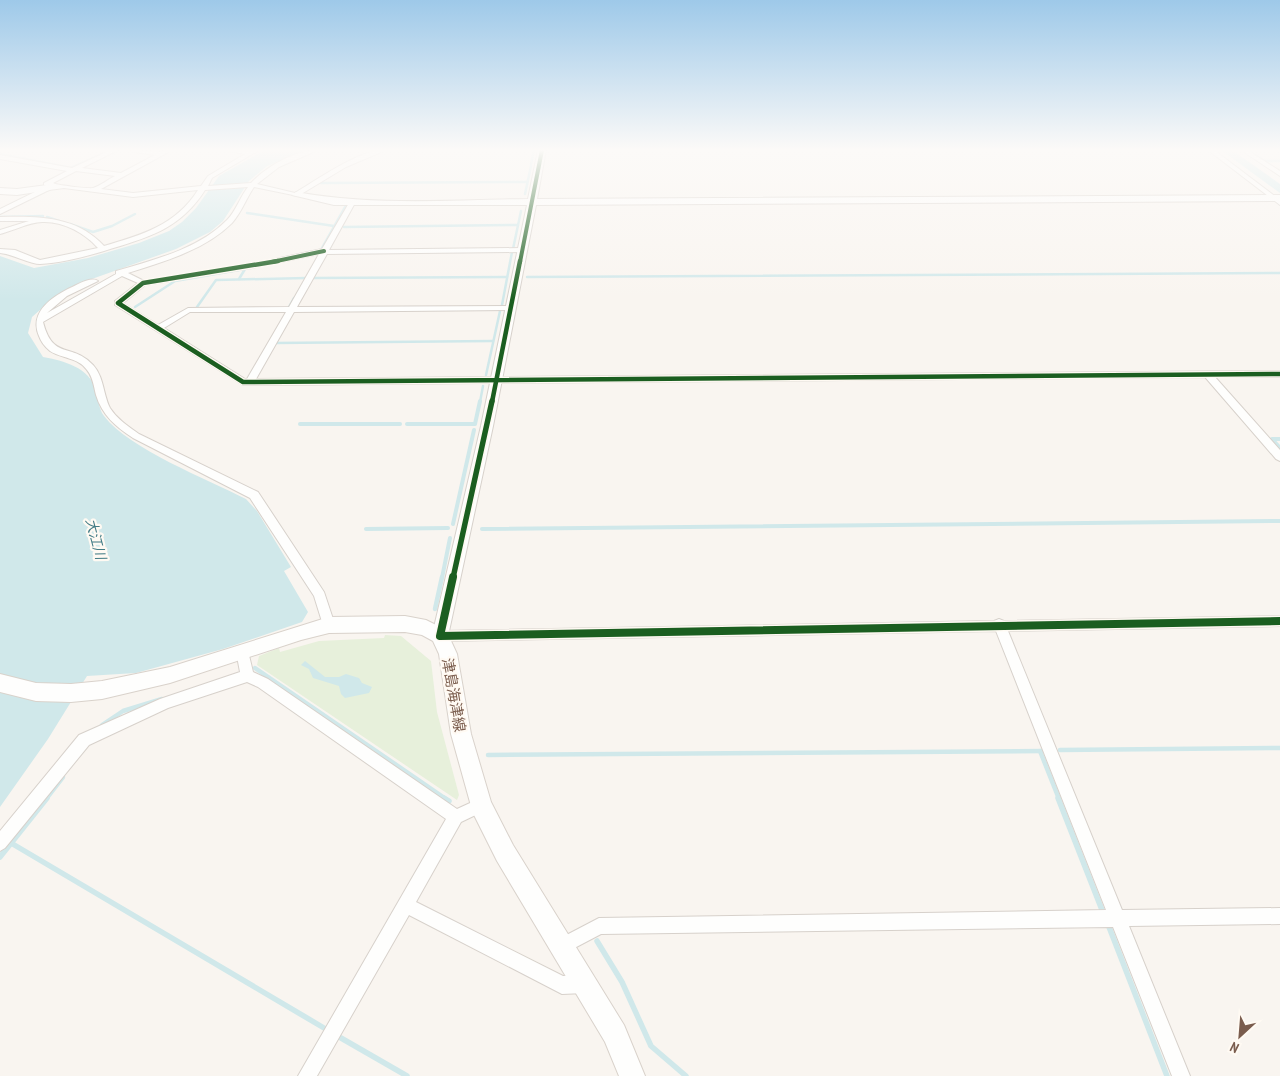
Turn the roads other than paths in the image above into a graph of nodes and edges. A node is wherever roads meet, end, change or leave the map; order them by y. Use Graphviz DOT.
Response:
graph roads {
  1 [pos="23,200"];
  2 [pos="194,200"];
  3 [pos="242,200"];
  4 [pos="324,200"];
  5 [pos="1051,200"];
  6 [pos="352,203"];
  7 [pos="531,203"];
  8 [pos="0,212"];
  9 [pos="42,218"];
  10 [pos="0,219"];
  11 [pos="0,232"];
  12 [pos="102,248"];
  13 [pos="522,250"];
  14 [pos="0,251"];
  15 [pos="324,251"];
  16 [pos="122,273"];
  17 [pos="143,283"];
  18 [pos="511,308"];
  19 [pos="292,309"];
  20 [pos="158,328"];
  21 [pos="1280,374"];
  22 [pos="1208,375"];
  23 [pos="497,380"];
  24 [pos="250,382"];
  25 [pos="1280,457"];
  26 [pos="1280,621"];
  27 [pos="999,624"];
  28 [pos="329,625"];
  29 [pos="440,636"];
  30 [pos="242,652"];
  31 [pos="247,676"];
  32 [pos="0,683"];
  33 [pos="481,805"];
  34 [pos="456,817"];
  35 [pos="0,843"];
  36 [pos="406,905"];
  37 [pos="1280,916"];
  38 [pos="1118,918"];
  39 [pos="563,946"];
  40 [pos="585,984"];
  41 [pos="308,1076"];
  42 [pos="632,1076"];
  43 [pos="1181,1076"];
  1 -- 8 [label="street"];
  2 -- 12 [label="street"];
  3 -- 16 [label="street"];
  4 -- 6 [label="street"];
  5 -- 7 [label="street"];
  6 -- 7 [label="street"];
  6 -- 15 [label="street"];
  7 -- 13 [label="street"];
  9 -- 10 [label="street"];
  9 -- 11 [label="street"];
  9 -- 12 [label="street"];
  12 -- 14 [label="street"];
  13 -- 15 [label="street"];
  13 -- 18 [label="street"];
  15 -- 17 [label="street"];
  15 -- 19 [label="street"];
  16 -- 17 [label="street"];
  16 -- 28 [label="street"];
  17 -- 20 [label="street"];
  18 -- 19 [label="street"];
  18 -- 23 [label="street"];
  19 -- 20 [label="street"];
  19 -- 24 [label="street"];
  20 -- 24 [label="street"];
  21 -- 22 [label="street"];
  22 -- 23 [label="street"];
  22 -- 25 [label="street"];
  23 -- 24 [label="street"];
  23 -- 29 [label="street"];
  26 -- 27 [label="street"];
  27 -- 29 [label="street"];
  27 -- 38 [label="street"];
  28 -- 29 [label="main road"];
  28 -- 30 [label="main road"];
  29 -- 33 [label="main road, 津島海津線"];
  30 -- 31 [label="street"];
  30 -- 32 [label="main road"];
  31 -- 34 [label="street"];
  31 -- 35 [label="street"];
  33 -- 34 [label="street"];
  33 -- 39 [label="main road, 津島海津線"];
  34 -- 36 [label="street"];
  36 -- 40 [label="street"];
  36 -- 41 [label="street"];
  37 -- 38 [label="street"];
  38 -- 39 [label="street"];
  38 -- 43 [label="street"];
  39 -- 40 [label="main road, 津島海津線"];
  40 -- 42 [label="main road, 津島海津線"];
}
